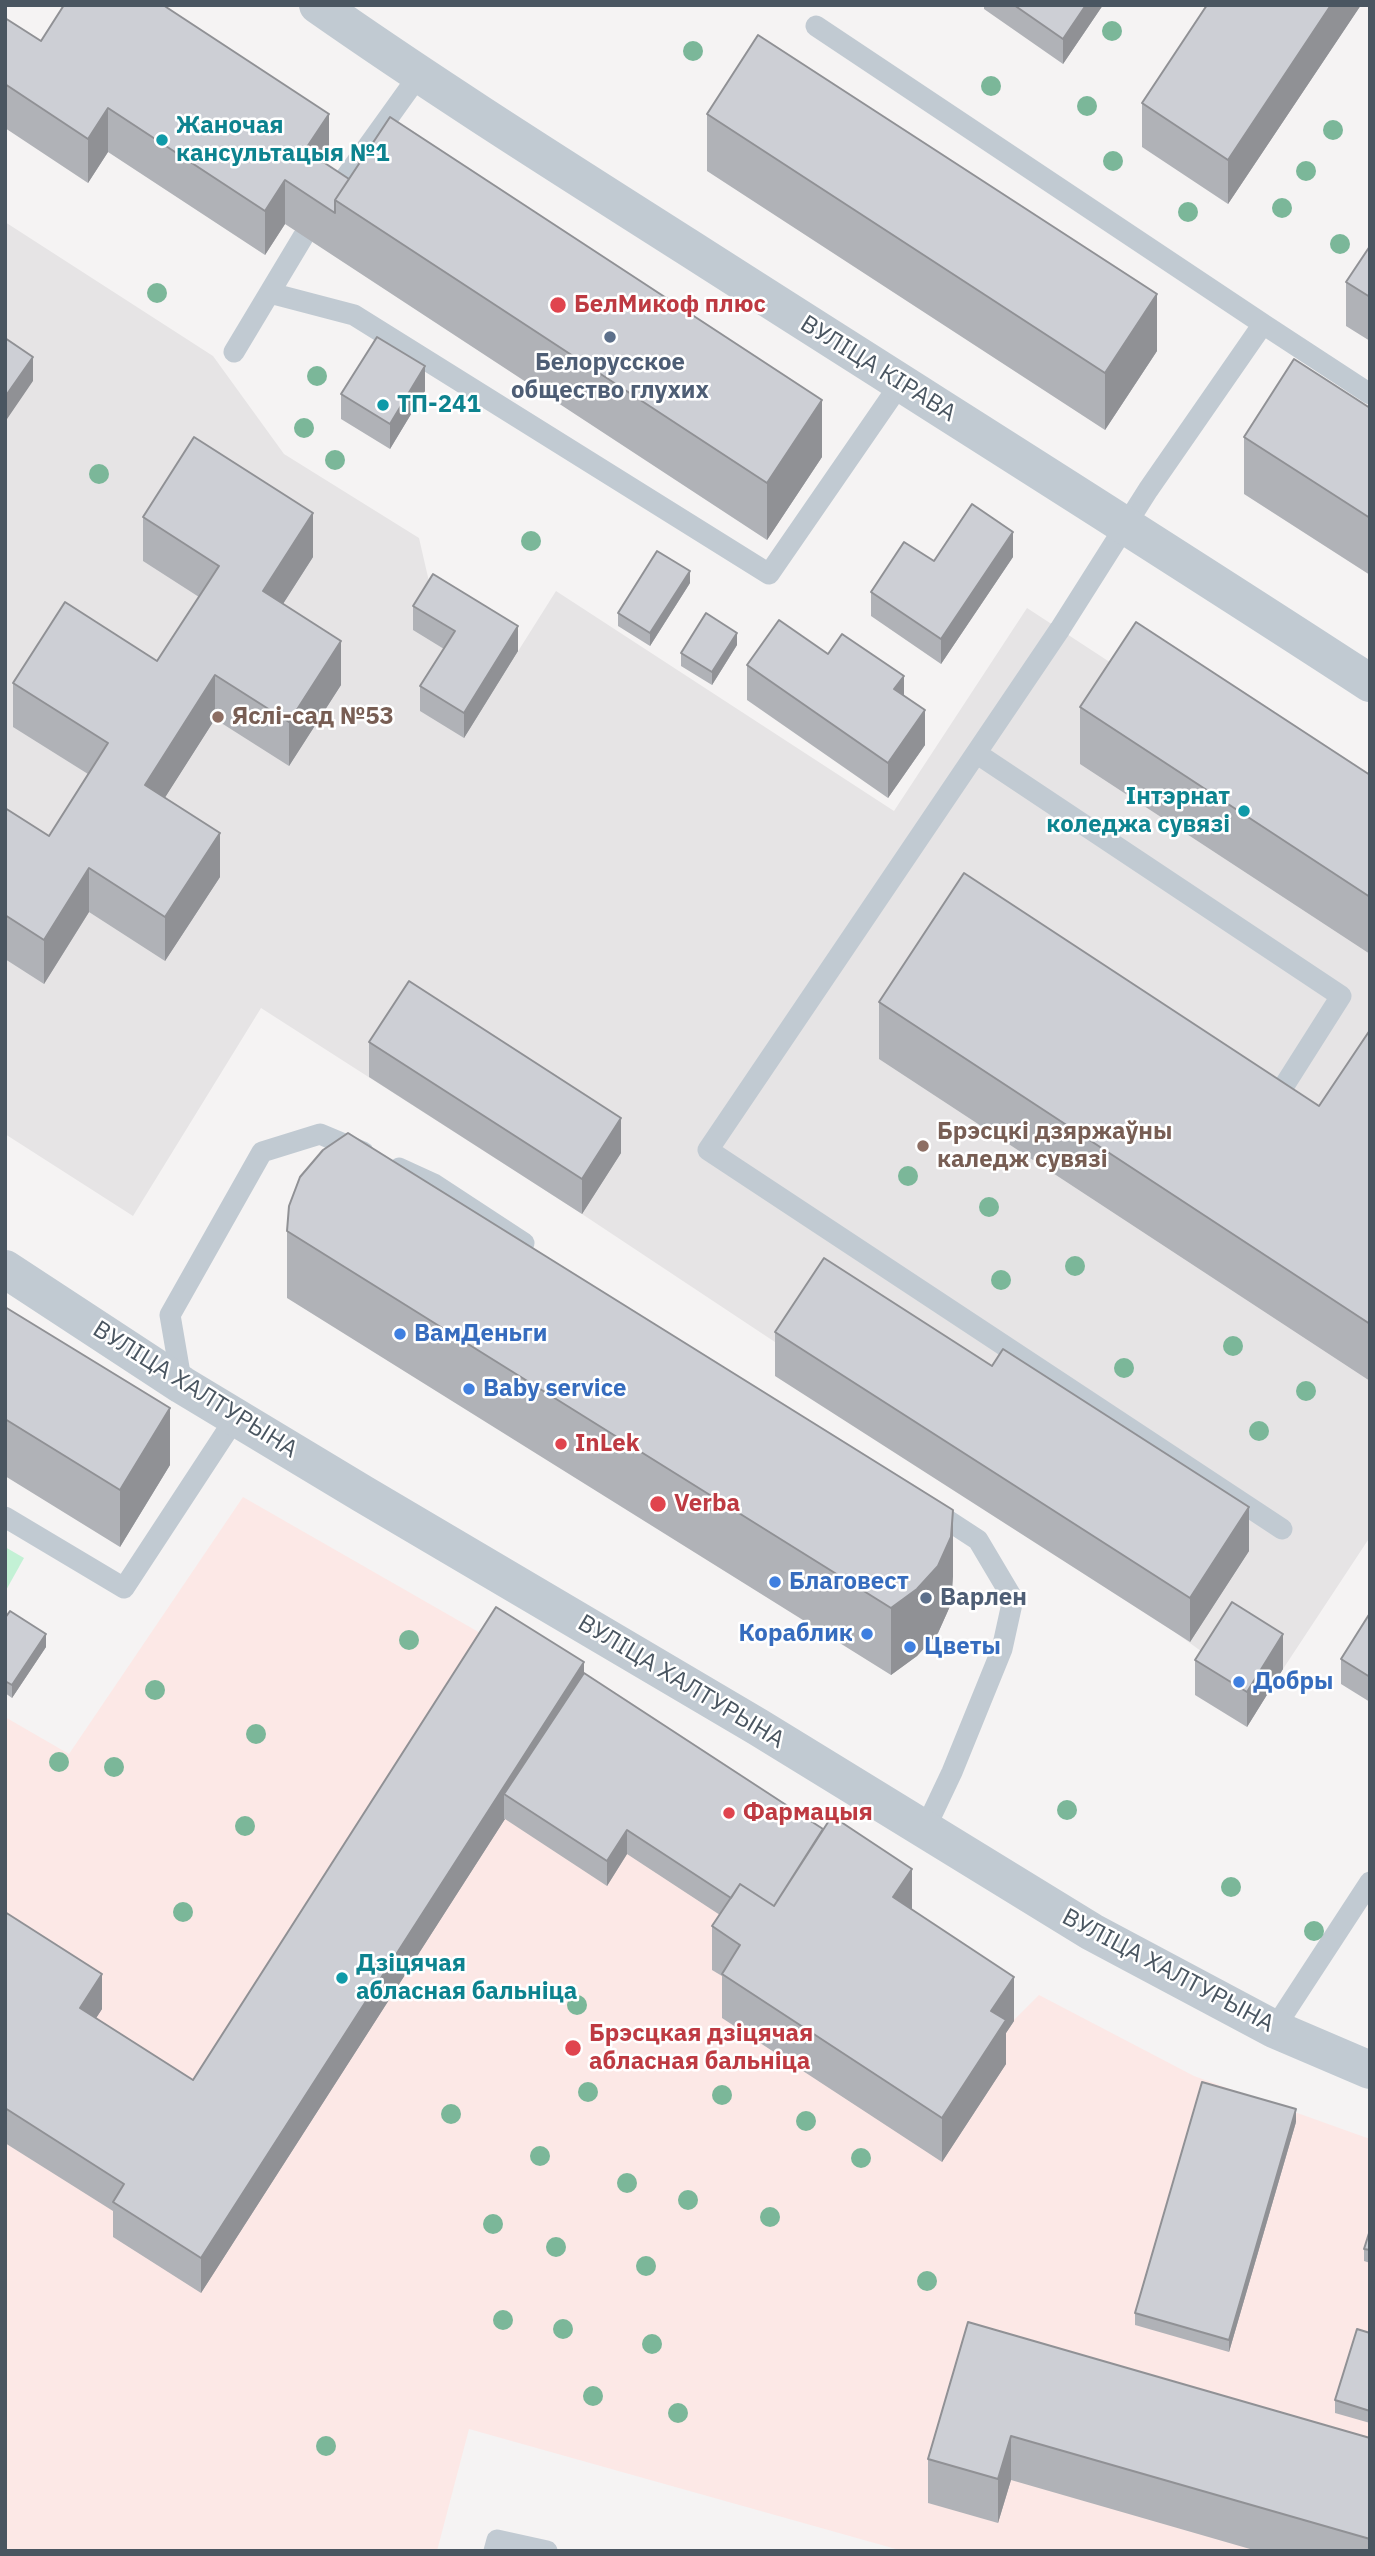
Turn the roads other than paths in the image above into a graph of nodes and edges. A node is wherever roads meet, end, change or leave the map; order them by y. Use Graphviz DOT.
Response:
graph roads {
  1 [pos="318,5"];
  2 [pos="816,26"];
  3 [pos="419,75"];
  4 [pos="325,206"];
  5 [pos="303,237"];
  6 [pos="270,293"];
  7 [pos="1263,324"];
  8 [pos="234,352"];
  9 [pos="900,384"];
  10 [pos="1370,394"];
  11 [pos="1126,525"];
  12 [pos="1370,683"];
  13 [pos="976,753"];
  14 [pos="1277,1097"];
  15 [pos="538,1252"];
  16 [pos="5,1269"];
  17 [pos="183,1385"];
  18 [pos="236,1418"];
  19 [pos="908,1494"];
  20 [pos="5,1517"];
  21 [pos="1282,1529"];
  22 [pos="925,1829"];
  23 [pos="1370,1882"];
  24 [pos="1274,2029"];
  25 [pos="1370,2070"];
  26 [pos="494,2551"];
  27 [pos="547,2551"];
  1 -- 3 [label="street, ВУЛІЦА КІРАВА"];
  2 -- 7 [label="lane"];
  3 -- 4 [label="lane"];
  3 -- 9 [label="street, ВУЛІЦА КІРАВА"];
  5 -- 6 [label="lane"];
  6 -- 8 [label="lane"];
  6 -- 9 [label="lane"];
  7 -- 10 [label="lane"];
  7 -- 11 [label="lane"];
  9 -- 11 [label="street, ВУЛІЦА КІРАВА"];
  11 -- 12 [label="street, ВУЛІЦА КІРАВА"];
  11 -- 13 [label="lane"];
  13 -- 14 [label="lane"];
  13 -- 21 [label="lane"];
  15 -- 17 [label="lane"];
  16 -- 17 [label="street, ВУЛІЦА ХАЛТУРЫНА"];
  17 -- 18 [label="street, ВУЛІЦА ХАЛТУРЫНА"];
  18 -- 20 [label="lane"];
  18 -- 22 [label="street, ВУЛІЦА ХАЛТУРЫНА"];
  19 -- 22 [label="lane"];
  22 -- 24 [label="street, ВУЛІЦА ХАЛТУРЫНА"];
  23 -- 24 [label="lane"];
  24 -- 25 [label="street, ВУЛІЦА ХАЛТУРЫНА"];
  26 -- 27 [label="lane"];
}
